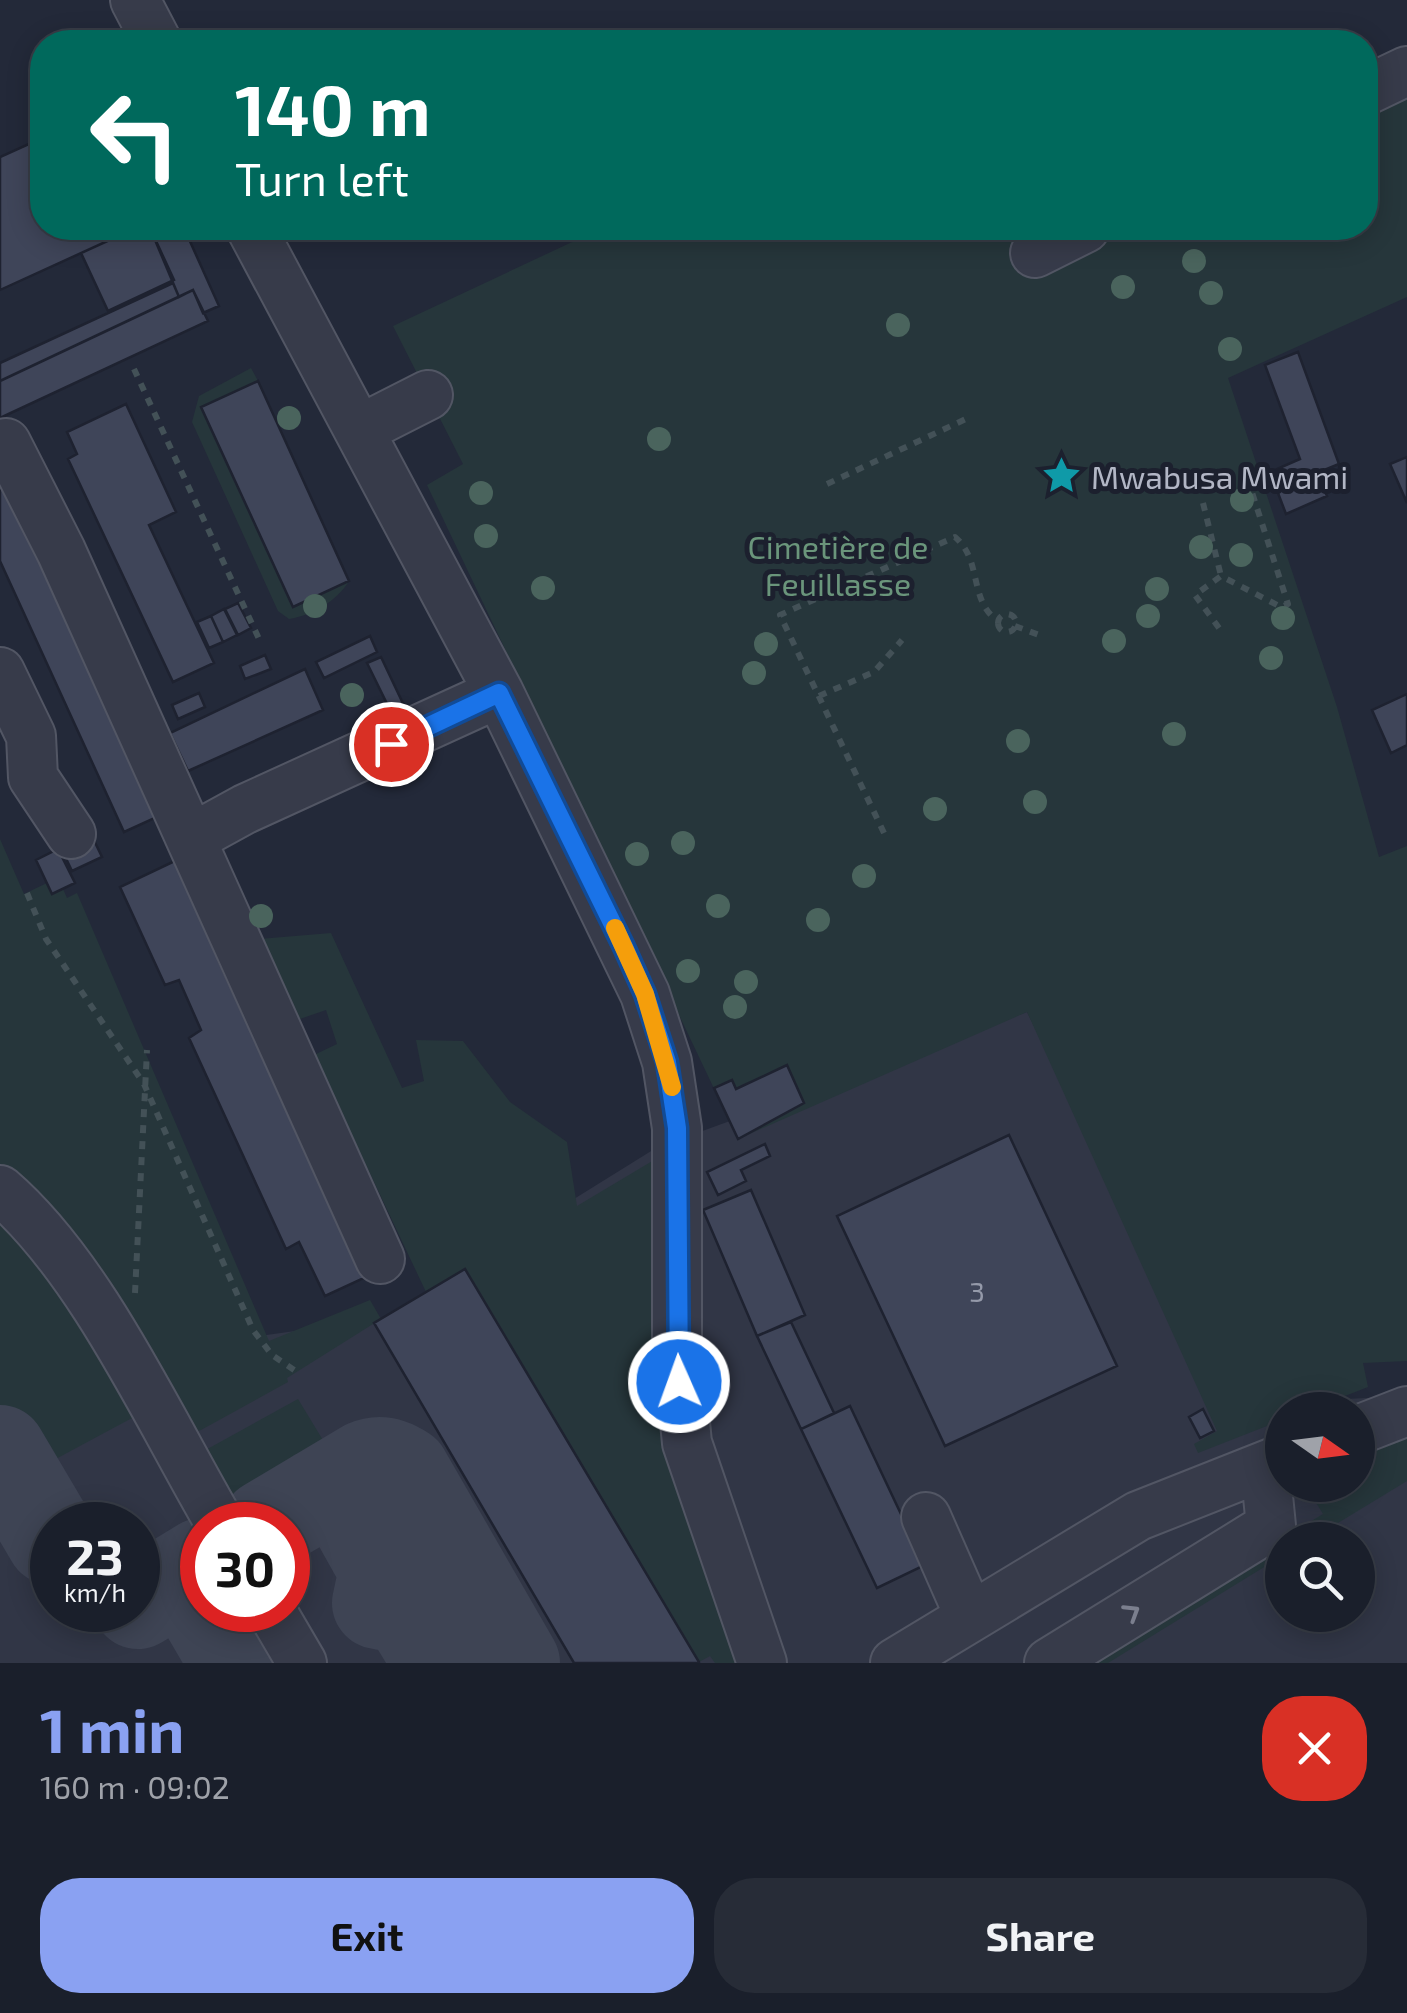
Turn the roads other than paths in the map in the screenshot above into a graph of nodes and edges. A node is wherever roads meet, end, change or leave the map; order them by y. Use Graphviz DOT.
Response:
graph roads {
  1 [pos="136,0"];
  2 [pos="151,30"];
  3 [pos="1407,71"];
  4 [pos="1378,85"];
  5 [pos="259,240"];
  6 [pos="1061,240"];
  7 [pos="1035,253"];
  8 [pos="428,394"];
  9 [pos="362,429"];
  10 [pos="0,446"];
  11 [pos="0,672"];
  12 [pos="499,693"];
  13 [pos="15,773"];
  14 [pos="71,834"];
  15 [pos="192,838"];
  16 [pos="0,1190"];
  17 [pos="380,1259"];
  18 [pos="1407,1411"];
  19 [pos="1375,1423"];
  20 [pos="1265,1466"];
  21 [pos="207,1502"];
  22 [pos="1272,1502"];
  23 [pos="926,1516"];
  24 [pos="970,1616"];
  25 [pos="284,1632"];
  26 [pos="302,1663"];
  27 [pos="762,1663"];
  28 [pos="895,1663"];
  29 [pos="1049,1663"];
  1 -- 2 [label="street"];
  3 -- 4 [label="street"];
  5 -- 9 [label="street"];
  6 -- 7 [label="street"];
  8 -- 9 [label="street"];
  9 -- 12 [label="street"];
  10 -- 15 [label="street"];
  11 -- 13 [label="street"];
  12 -- 15 [label="street"];
  12 -- 27 [label="street"];
  13 -- 14 [label="street"];
  15 -- 17 [label="street"];
  16 -- 21 [label="street"];
  18 -- 19 [label="street"];
  20 -- 24 [label="street"];
  29 -- 22 [label="street, one-way"];
  23 -- 24 [label="street"];
  24 -- 28 [label="street"];
  25 -- 26 [label="street"];
}
